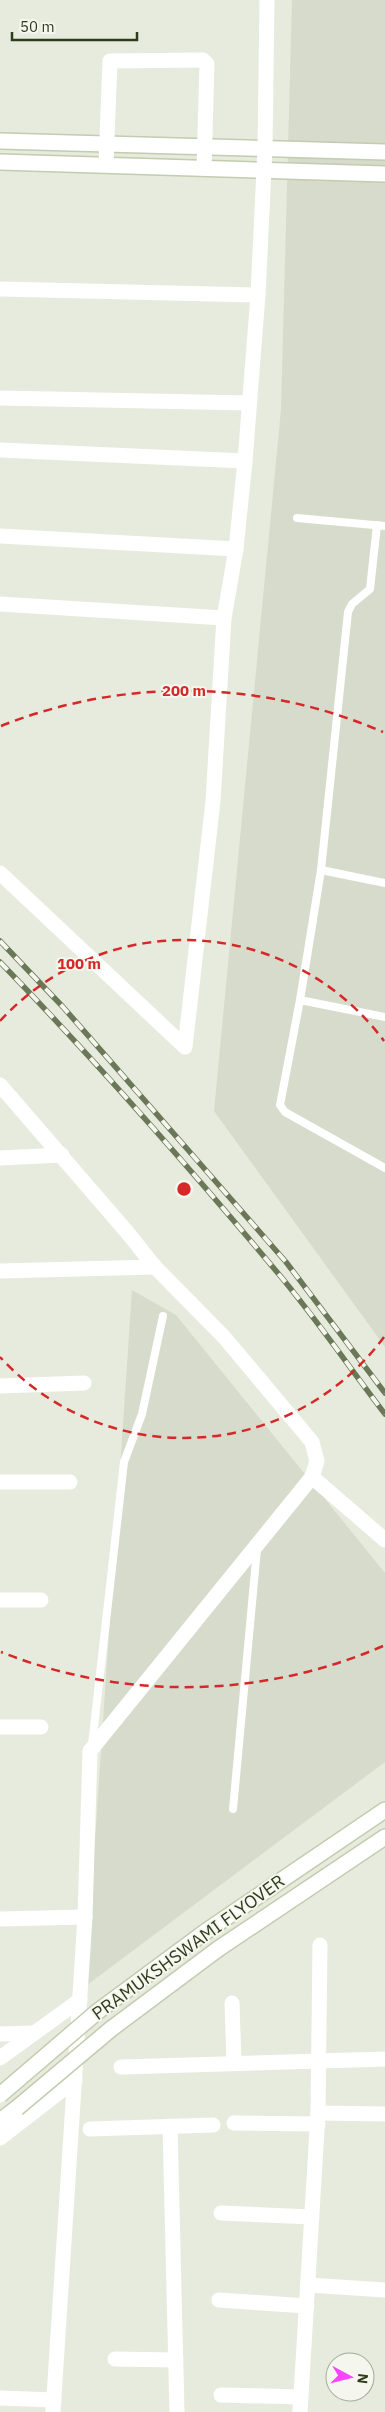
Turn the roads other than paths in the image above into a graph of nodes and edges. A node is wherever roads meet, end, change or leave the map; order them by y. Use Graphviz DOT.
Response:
graph roads {
  1 [pos="267,0"];
  2 [pos="0,141"];
  3 [pos="107,144"];
  4 [pos="204,147"];
  5 [pos="265,148"];
  6 [pos="385,152"];
  7 [pos="0,162"];
  8 [pos="106,164"];
  9 [pos="204,168"];
  10 [pos="263,171"];
  11 [pos="385,174"];
  12 [pos="0,289"];
  13 [pos="258,295"];
  14 [pos="0,398"];
  15 [pos="249,403"];
  16 [pos="0,450"];
  17 [pos="246,461"];
  18 [pos="298,518"];
  19 [pos="381,526"];
  20 [pos="0,536"];
  21 [pos="236,549"];
  22 [pos="0,604"];
  23 [pos="224,618"];
  24 [pos="321,870"];
  25 [pos="0,873"];
  26 [pos="385,883"];
  27 [pos="300,1000"];
  28 [pos="385,1017"];
  29 [pos="0,1085"];
  30 [pos="62,1155"];
  31 [pos="0,1158"];
  32 [pos="385,1168"];
  33 [pos="155,1267"];
  34 [pos="0,1272"];
  35 [pos="163,1316"];
  36 [pos="84,1383"];
  37 [pos="0,1386"];
  38 [pos="312,1477"];
  39 [pos="0,1482"];
  40 [pos="70,1482"];
  41 [pos="385,1540"];
  42 [pos="257,1544"];
  43 [pos="0,1600"];
  44 [pos="41,1600"];
  45 [pos="0,1727"];
  46 [pos="40,1727"];
  47 [pos="92,1746"];
  48 [pos="233,1809"];
  49 [pos="385,1810"];
  50 [pos="385,1836"];
  51 [pos="85,1917"];
  52 [pos="0,1919"];
  53 [pos="320,1945"];
  54 [pos="80,2000"];
  55 [pos="232,2003"];
  56 [pos="33,2033"];
  57 [pos="0,2034"];
  58 [pos="0,2058"];
  59 [pos="385,2059"];
  60 [pos="318,2061"];
  61 [pos="234,2063"];
  62 [pos="121,2067"];
  63 [pos="75,2080"];
  64 [pos="0,2095"];
  65 [pos="385,2114"];
  66 [pos="318,2119"];
  67 [pos="0,2121"];
  68 [pos="234,2123"];
  69 [pos="213,2125"];
  70 [pos="170,2126"];
  71 [pos="90,2129"];
  72 [pos="0,2138"];
  73 [pos="221,2213"];
  74 [pos="312,2217"];
  75 [pos="308,2285"];
  76 [pos="385,2290"];
  77 [pos="219,2300"];
  78 [pos="307,2306"];
  79 [pos="115,2359"];
  80 [pos="176,2360"];
  81 [pos="221,2394"];
  82 [pos="301,2396"];
  83 [pos="0,2398"];
  84 [pos="54,2406"];
  85 [pos="177,2412"];
  86 [pos="300,2412"];
  1 -- 5 [label="street"];
  2 -- 3 [label="street"];
  3 -- 4 [label="street"];
  3 -- 4 [label="street"];
  3 -- 8 [label="street"];
  4 -- 5 [label="street"];
  4 -- 9 [label="street"];
  5 -- 6 [label="street"];
  5 -- 10 [label="street"];
  7 -- 8 [label="street"];
  8 -- 9 [label="street"];
  9 -- 10 [label="street"];
  10 -- 11 [label="street"];
  10 -- 13 [label="street"];
  12 -- 13 [label="street"];
  13 -- 15 [label="street"];
  14 -- 15 [label="street"];
  15 -- 17 [label="street"];
  16 -- 17 [label="street"];
  17 -- 21 [label="street"];
  18 -- 19 [label="lane"];
  19 -- 24 [label="lane"];
  20 -- 21 [label="street"];
  21 -- 23 [label="street"];
  22 -- 23 [label="street"];
  23 -- 25 [label="street"];
  24 -- 26 [label="lane"];
  24 -- 27 [label="lane"];
  27 -- 28 [label="lane"];
  27 -- 32 [label="lane"];
  29 -- 30 [label="street"];
  30 -- 31 [label="street"];
  30 -- 33 [label="street"];
  33 -- 34 [label="street"];
  33 -- 38 [label="street"];
  35 -- 47 [label="lane"];
  36 -- 37 [label="street"];
  38 -- 41 [label="street"];
  38 -- 42 [label="street"];
  39 -- 40 [label="street"];
  42 -- 47 [label="street"];
  42 -- 48 [label="lane"];
  43 -- 44 [label="street"];
  45 -- 46 [label="street"];
  47 -- 51 [label="street"];
  49 -- 64 [label="street, PRAMUKSHSWAMI FLYOVER, bridge"];
  50 -- 67 [label="street, PRAMUKSHSWAMI FLYOVER, bridge"];
  51 -- 52 [label="street"];
  51 -- 54 [label="street"];
  53 -- 60 [label="street"];
  54 -- 56 [label="street"];
  54 -- 63 [label="street"];
  55 -- 61 [label="street"];
  56 -- 57 [label="street"];
  56 -- 58 [label="street"];
  59 -- 60 [label="street"];
  60 -- 61 [label="street"];
  60 -- 66 [label="street"];
  61 -- 62 [label="street"];
  63 -- 72 [label="street"];
  63 -- 84 [label="street"];
  65 -- 66 [label="street"];
  66 -- 68 [label="street"];
  66 -- 74 [label="street"];
  69 -- 70 [label="street"];
  70 -- 71 [label="street"];
  70 -- 80 [label="street"];
  73 -- 74 [label="street"];
  74 -- 75 [label="street"];
  75 -- 76 [label="street"];
  75 -- 78 [label="street"];
  77 -- 78 [label="street"];
  78 -- 82 [label="street"];
  79 -- 80 [label="street"];
  80 -- 85 [label="street"];
  81 -- 82 [label="street"];
  82 -- 86 [label="street"];
  83 -- 84 [label="street"];
}
